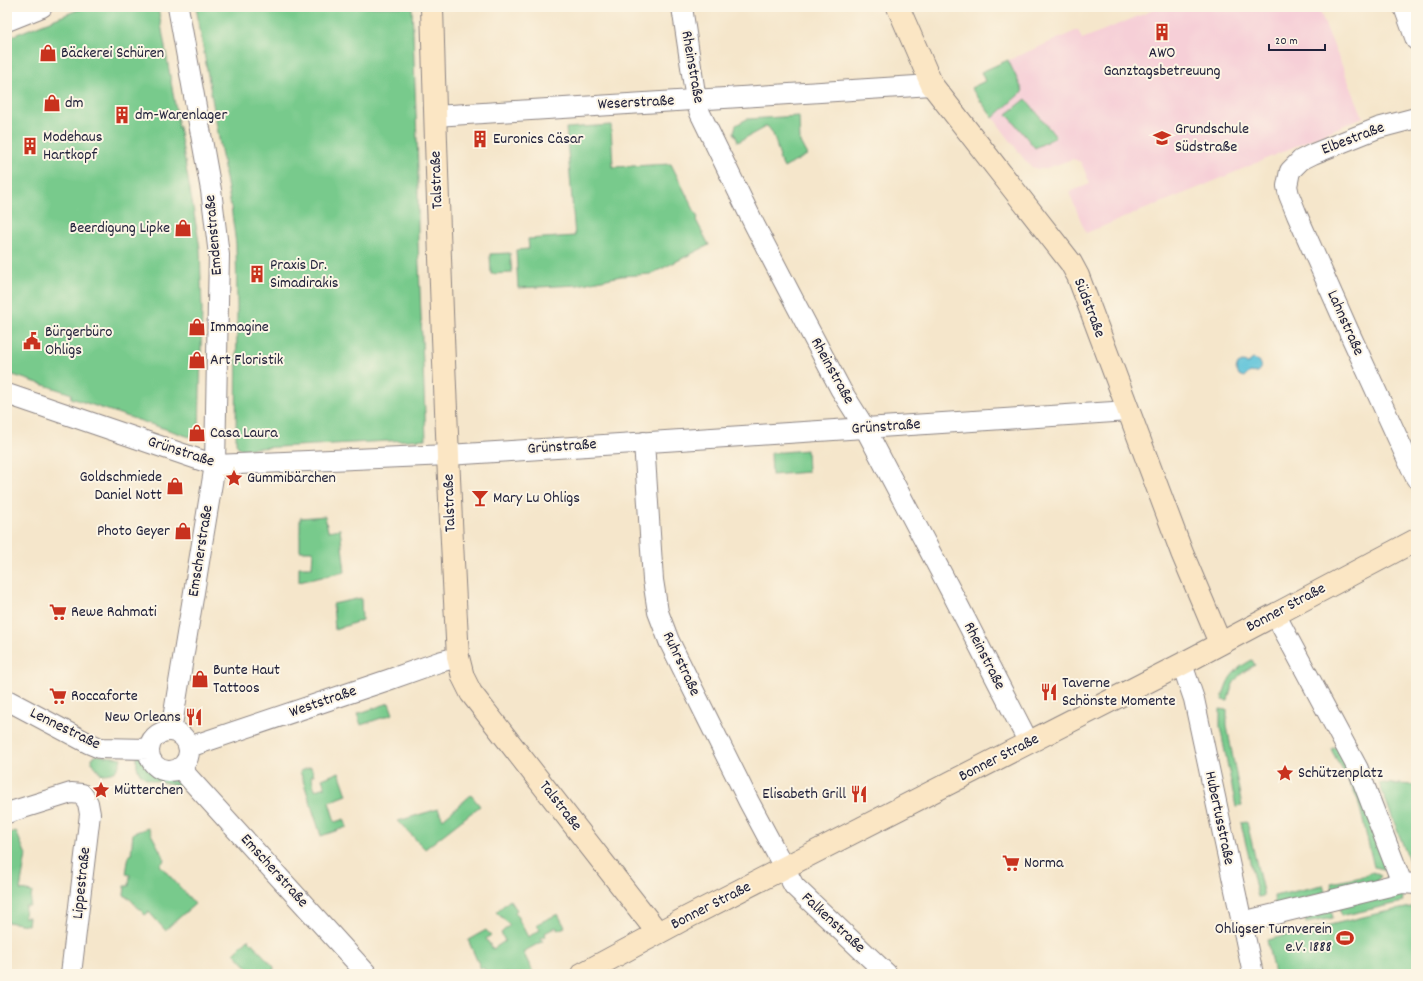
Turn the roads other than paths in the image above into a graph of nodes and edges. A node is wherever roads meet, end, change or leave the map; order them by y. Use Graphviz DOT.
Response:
graph roads {
  1 [pos="178,7"];
  2 [pos="432,7"];
  3 [pos="682,7"];
  4 [pos="898,7"];
  5 [pos="1404,7"];
  6 [pos="40,8"];
  7 [pos="7,21"];
  8 [pos="1416,40"];
  9 [pos="932,85"];
  10 [pos="696,100"];
  11 [pos="434,116"];
  12 [pos="1416,118"];
  13 [pos="1293,166"];
  14 [pos="7,394"];
  15 [pos="1129,410"];
  16 [pos="865,428"];
  17 [pos="644,442"];
  18 [pos="448,455"];
  19 [pos="215,465"];
  20 [pos="1416,478"];
  21 [pos="1416,540"];
  22 [pos="1275,614"];
  23 [pos="1220,643"];
  24 [pos="458,657"];
  25 [pos="1182,664"];
  26 [pos="7,700"];
  27 [pos="171,731"];
  28 [pos="1029,742"];
  29 [pos="188,747"];
  30 [pos="149,749"];
  31 [pos="180,768"];
  32 [pos="7,813"];
  33 [pos="783,868"];
  34 [pos="1409,884"];
  35 [pos="1242,922"];
  36 [pos="658,933"];
  37 [pos="71,974"];
  38 [pos="367,974"];
  39 [pos="582,974"];
  40 [pos="887,974"];
  41 [pos="1253,974"];
  1 -- 19 [label="street, Emdenstraße"];
  2 -- 11 [label="main road, Talstraße"];
  3 -- 10 [label="street, Rheinstraße"];
  4 -- 9 [label="main road, Südstraße"];
  5 -- 8 [label="street"];
  6 -- 7 [label="street"];
  9 -- 10 [label="street, Weserstraße"];
  9 -- 15 [label="main road, Südstraße"];
  10 -- 11 [label="street, Weserstraße"];
  10 -- 16 [label="street, Rheinstraße"];
  11 -- 18 [label="main road, Talstraße"];
  12 -- 13 [label="street, Elbestraße"];
  13 -- 20 [label="street, Lahnstraße"];
  14 -- 19 [label="street, Grünstraße"];
  15 -- 16 [label="street, Grünstraße"];
  15 -- 23 [label="main road, Südstraße"];
  16 -- 17 [label="street, Grünstraße"];
  16 -- 28 [label="street, Rheinstraße"];
  17 -- 18 [label="street, Grünstraße"];
  17 -- 33 [label="street, Ruhrstraße"];
  18 -- 19 [label="street, Grünstraße"];
  18 -- 24 [label="main road, Talstraße"];
  19 -- 27 [label="street, Emscherstraße"];
  21 -- 22 [label="main road, Bonner Straße"];
  22 -- 23 [label="main road, Bonner Straße"];
  22 -- 34 [label="street"];
  23 -- 25 [label="main road, Bonner Straße"];
  24 -- 29 [label="street, Weststraße"];
  24 -- 36 [label="main road, Talstraße"];
  25 -- 28 [label="main road, Bonner Straße"];
  25 -- 35 [label="street, Hubertusstraße"];
  26 -- 30 [label="street, Lennestraße"];
  27 -- 29 [label="street"];
  27 -- 30 [label="street"];
  28 -- 33 [label="main road, Bonner Straße"];
  29 -- 31 [label="street"];
  30 -- 31 [label="street"];
  31 -- 38 [label="street, Emscherstraße"];
  32 -- 37 [label="street, Lippestraße"];
  33 -- 36 [label="main road, Bonner Straße"];
  33 -- 40 [label="street, Falkenstraße"];
  34 -- 35 [label="street"];
  35 -- 41 [label="street, Hubertusstraße"];
  36 -- 39 [label="main road, Bonner Straße"];
}
